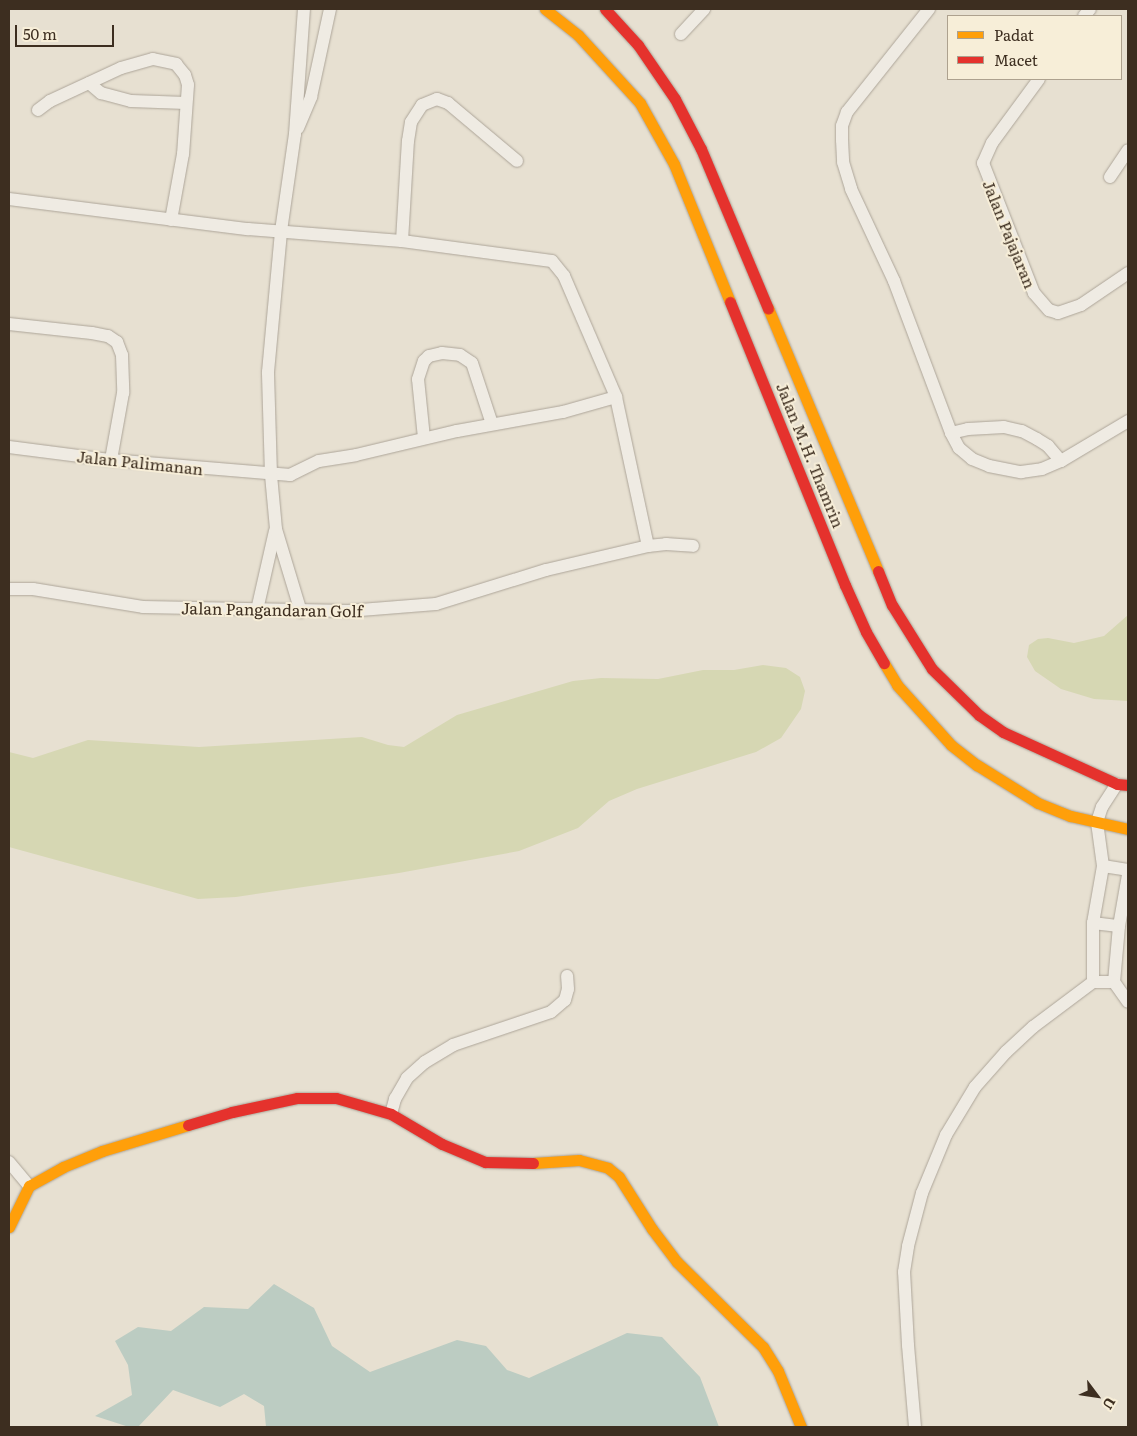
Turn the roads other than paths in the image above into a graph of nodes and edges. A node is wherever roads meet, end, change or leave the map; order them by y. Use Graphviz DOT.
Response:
graph roads {
  1 [pos="304,9"];
  2 [pos="330,9"];
  3 [pos="545,9"];
  4 [pos="604,9"];
  5 [pos="704,9"];
  6 [pos="929,9"];
  7 [pos="680,34"];
  8 [pos="1038,80"];
  9 [pos="89,83"];
  10 [pos="186,103"];
  11 [pos="38,110"];
  12 [pos="295,134"];
  13 [pos="1128,150"];
  14 [pos="517,161"];
  15 [pos="1110,177"];
  16 [pos="9,199"];
  17 [pos="171,220"];
  18 [pos="281,231"];
  19 [pos="402,241"];
  20 [pos="1128,273"];
  21 [pos="9,324"];
  22 [pos="616,397"];
  23 [pos="1128,421"];
  24 [pos="492,424"];
  25 [pos="951,433"];
  26 [pos="424,438"];
  27 [pos="9,447"];
  28 [pos="111,460"];
  29 [pos="1061,461"];
  30 [pos="271,475"];
  31 [pos="276,528"];
  32 [pos="648,546"];
  33 [pos="693,546"];
  34 [pos="9,589"];
  35 [pos="257,610"];
  36 [pos="301,612"];
  37 [pos="1123,784"];
  38 [pos="1098,822"];
  39 [pos="1128,829"];
  40 [pos="1103,866"];
  41 [pos="1128,870"];
  42 [pos="1128,875"];
  43 [pos="1093,923"];
  44 [pos="1118,926"];
  45 [pos="566,976"];
  46 [pos="1093,982"];
  47 [pos="1114,982"];
  48 [pos="1128,1002"];
  49 [pos="391,1114"];
  50 [pos="9,1162"];
  51 [pos="28,1186"];
  52 [pos="9,1227"];
  53 [pos="801,1427"];
  54 [pos="915,1427"];
  1 -- 12 [label="street"];
  2 -- 12 [label="street"];
  3 -- 38 [label="main road, Jalan M.H. Thamrin"];
  4 -- 37 [label="main road, Jalan M.H. Thamrin"];
  5 -- 7 [label="street"];
  6 -- 25 [label="street"];
  8 -- 20 [label="street, Jalan Pajajaran"];
  9 -- 10 [label="street"];
  9 -- 10 [label="street"];
  9 -- 11 [label="street"];
  10 -- 17 [label="street"];
  12 -- 18 [label="street"];
  13 -- 15 [label="street"];
  14 -- 19 [label="street"];
  16 -- 17 [label="street"];
  17 -- 18 [label="street"];
  18 -- 19 [label="street"];
  18 -- 30 [label="street"];
  19 -- 22 [label="street"];
  21 -- 28 [label="street"];
  22 -- 24 [label="street, Jalan Palimanan"];
  22 -- 32 [label="street"];
  23 -- 29 [label="street"];
  24 -- 26 [label="street, Jalan Palimanan"];
  24 -- 26 [label="street"];
  25 -- 29 [label="street"];
  25 -- 29 [label="street"];
  26 -- 30 [label="street, Jalan Palimanan"];
  27 -- 28 [label="street, Jalan Palimanan"];
  28 -- 30 [label="street, Jalan Palimanan"];
  30 -- 31 [label="street"];
  31 -- 35 [label="street"];
  31 -- 36 [label="street"];
  32 -- 33 [label="street, Jalan Pangandaran Golf"];
  32 -- 36 [label="street, Jalan Pangandaran Golf"];
  34 -- 35 [label="street, Jalan Pangandaran Golf"];
  35 -- 36 [label="street, Jalan Pangandaran Golf"];
  37 -- 38 [label="street"];
  38 -- 39 [label="main road, Jalan M.H. Thamrin"];
  38 -- 40 [label="street"];
  40 -- 41 [label="street"];
  40 -- 43 [label="street"];
  42 -- 44 [label="street"];
  43 -- 44 [label="street"];
  43 -- 46 [label="street"];
  44 -- 47 [label="street"];
  45 -- 49 [label="street"];
  46 -- 47 [label="street"];
  46 -- 54 [label="street"];
  47 -- 48 [label="street"];
  49 -- 51 [label="main road"];
  49 -- 53 [label="main road"];
  50 -- 51 [label="street"];
  51 -- 52 [label="main road"];
}
